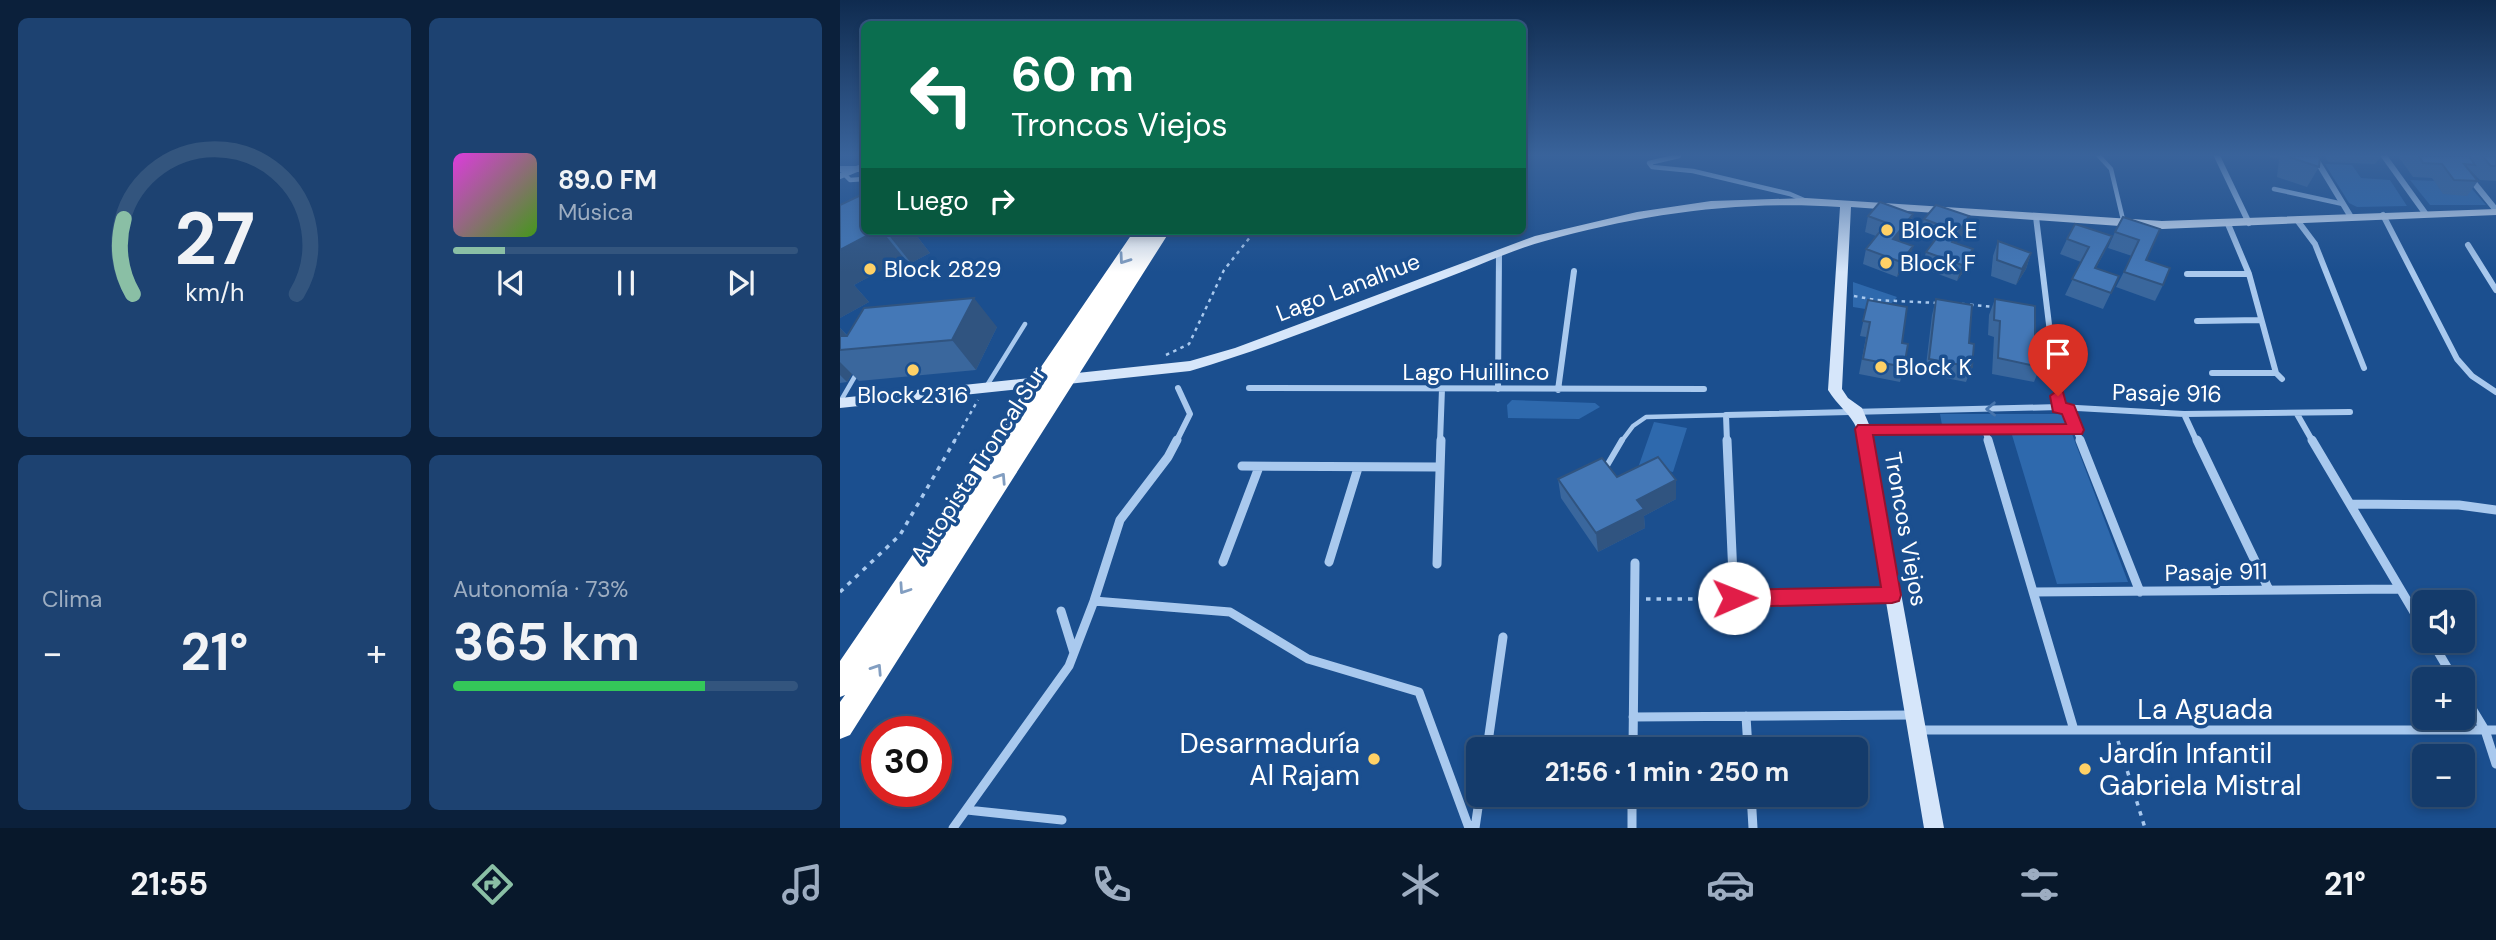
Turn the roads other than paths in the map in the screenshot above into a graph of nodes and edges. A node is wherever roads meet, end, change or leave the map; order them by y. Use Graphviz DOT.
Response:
graph roads {
  1 [pos="1791,195"];
  2 [pos="2117,195"];
  3 [pos="2235,195"];
  4 [pos="2300,195"];
  5 [pos="2337,195"];
  6 [pos="2412,195"];
  7 [pos="2483,195"];
  8 [pos="1806,201"];
  9 [pos="2343,204"];
  10 [pos="1846,205"];
  11 [pos="2496,211"];
  12 [pos="2425,213"];
  13 [pos="2383,215"];
  14 [pos="2036,217"];
  15 [pos="2351,217"];
  16 [pos="2297,220"];
  17 [pos="2124,223"];
  18 [pos="2249,223"];
  19 [pos="2228,224"];
  20 [pos="1140,235"];
  21 [pos="1158,235"];
  22 [pos="2468,245"];
  23 [pos="1499,253"];
  24 [pos="1574,271"];
  25 [pos="2187,274"];
  26 [pos="2249,274"];
  27 [pos="2496,290"];
  28 [pos="2261,320"];
  29 [pos="2197,321"];
  30 [pos="1025,324"];
  31 [pos="861,367"];
  32 [pos="2364,369"];
  33 [pos="2212,373"];
  34 [pos="989,388"];
  35 [pos="1178,388"];
  36 [pos="1249,388"];
  37 [pos="1442,389"];
  38 [pos="1498,389"];
  39 [pos="1703,389"];
  40 [pos="1558,390"];
  41 [pos="2496,391"];
  42 [pos="840,402"];
  43 [pos="2064,409"];
  44 [pos="1857,412"];
  45 [pos="2350,412"];
  46 [pos="2183,414"];
  47 [pos="2297,414"];
  48 [pos="1726,415"];
  49 [pos="1864,429"];
  50 [pos="1985,430"];
  51 [pos="2076,430"];
  52 [pos="1242,466"];
  53 [pos="1259,467"];
  54 [pos="1438,467"];
  55 [pos="1358,468"];
  56 [pos="1605,469"];
  57 [pos="2351,505"];
  58 [pos="2496,510"];
  59 [pos="1223,562"];
  60 [pos="1329,562"];
  61 [pos="1635,563"];
  62 [pos="1437,564"];
  63 [pos="2400,589"];
  64 [pos="2269,590"];
  65 [pos="2033,592"];
  66 [pos="2140,592"];
  67 [pos="1892,595"];
  68 [pos="1094,601"];
  69 [pos="2412,609"];
  70 [pos="1061,611"];
  71 [pos="1503,637"];
  72 [pos="1074,653"];
  73 [pos="840,684"];
  74 [pos="2475,713"];
  75 [pos="1746,716"];
  76 [pos="1633,717"];
  77 [pos="1914,722"];
  78 [pos="840,726"];
  79 [pos="2074,730"];
  80 [pos="2485,730"];
  81 [pos="2496,730"];
  82 [pos="1489,737"];
  83 [pos="1633,737"];
  84 [pos="1747,737"];
  85 [pos="2496,764"];
  86 [pos="1478,807"];
  87 [pos="1632,807"];
  88 [pos="1752,807"];
  89 [pos="967,810"];
  90 [pos="1062,820"];
  91 [pos="953,828"];
  92 [pos="1469,828"];
  93 [pos="1475,828"];
  94 [pos="1632,828"];
  95 [pos="1753,828"];
  96 [pos="1934,828"];
  1 -- 8 [label="lane"];
  2 -- 17 [label="lane"];
  3 -- 18 [label="street"];
  4 -- 9 [label="lane"];
  5 -- 9 [label="street"];
  6 -- 12 [label="street"];
  7 -- 11 [label="street"];
  8 -- 10 [label="main road, Lago Lanalhue"];
  8 -- 23 [label="main road, Lago Lanalhue"];
  9 -- 15 [label="street"];
  10 -- 14 [label="main road, Lago Lanalhue"];
  10 -- 44 [label="main road, Troncos Viejos"];
  11 -- 12 [label="main road, Lago Lanalhue"];
  12 -- 13 [label="main road, Lago Lanalhue"];
  13 -- 15 [label="main road, Lago Lanalhue"];
  13 -- 41 [label="street"];
  14 -- 17 [label="main road, Lago Lanalhue"];
  14 -- 43 [label="street"];
  15 -- 16 [label="main road, Lago Lanalhue"];
  16 -- 18 [label="main road, Lago Lanalhue"];
  16 -- 32 [label="street"];
  17 -- 19 [label="main road, Lago Lanalhue"];
  18 -- 19 [label="main road, Lago Lanalhue"];
  19 -- 26 [label="street"];
  20 -- 73 [label="highway, Autopista Troncal Sur, one-way"];
  78 -- 21 [label="highway, Autopista Troncal Sur, one-way"];
  22 -- 27 [label="street"];
  23 -- 34 [label="main road, Lago Lanalhue"];
  23 -- 38 [label="street"];
  24 -- 40 [label="street"];
  25 -- 26 [label="street"];
  26 -- 28 [label="street"];
  28 -- 29 [label="street"];
  28 -- 33 [label="street"];
  30 -- 34 [label="lane"];
  31 -- 42 [label="lane"];
  34 -- 42 [label="main road, Lago Lanalhue"];
  35 -- 68 [label="street"];
  36 -- 37 [label="street, Lago Huillinco"];
  37 -- 38 [label="street, Lago Huillinco"];
  37 -- 54 [label="street"];
  38 -- 40 [label="street, Lago Huillinco"];
  39 -- 40 [label="street, Lago Huillinco"];
  43 -- 44 [label="street, Pasaje 916, one-way"];
  43 -- 46 [label="street, Pasaje 916"];
  43 -- 51 [label="street"];
  44 -- 48 [label="street, Pasaje 916"];
  44 -- 49 [label="main road, Troncos Viejos"];
  45 -- 47 [label="street, Pasaje 916"];
  46 -- 47 [label="street, Pasaje 916"];
  46 -- 64 [label="street"];
  47 -- 57 [label="street"];
  48 -- 56 [label="lane"];
  48 -- 67 [label="street"];
  49 -- 50 [label="street"];
  49 -- 67 [label="main road, Troncos Viejos"];
  50 -- 51 [label="street"];
  50 -- 65 [label="street"];
  51 -- 66 [label="street"];
  52 -- 53 [label="street"];
  53 -- 55 [label="street"];
  53 -- 59 [label="street"];
  54 -- 55 [label="street"];
  54 -- 62 [label="street"];
  55 -- 60 [label="street"];
  57 -- 58 [label="street"];
  57 -- 63 [label="street"];
  61 -- 76 [label="street"];
  63 -- 64 [label="street, Pasaje 911"];
  63 -- 69 [label="street"];
  64 -- 66 [label="street, Pasaje 911"];
  65 -- 66 [label="street, Pasaje 911"];
  65 -- 79 [label="street"];
  67 -- 77 [label="main road, Troncos Viejos"];
  68 -- 72 [label="street"];
  68 -- 92 [label="street"];
  70 -- 72 [label="street"];
  71 -- 82 [label="street"];
  72 -- 89 [label="street"];
  74 -- 80 [label="street"];
  75 -- 76 [label="street, La Aguada"];
  75 -- 77 [label="street, La Aguada"];
  75 -- 84 [label="street"];
  76 -- 83 [label="street"];
  77 -- 79 [label="street, La Aguada"];
  77 -- 96 [label="main road, Troncos Viejos"];
  79 -- 80 [label="street, La Aguada"];
  80 -- 81 [label="street, La Aguada"];
  80 -- 85 [label="street"];
  86 -- 93 [label="street"];
  87 -- 94 [label="street"];
  88 -- 95 [label="street"];
  89 -- 90 [label="street"];
  89 -- 91 [label="street"];
}
